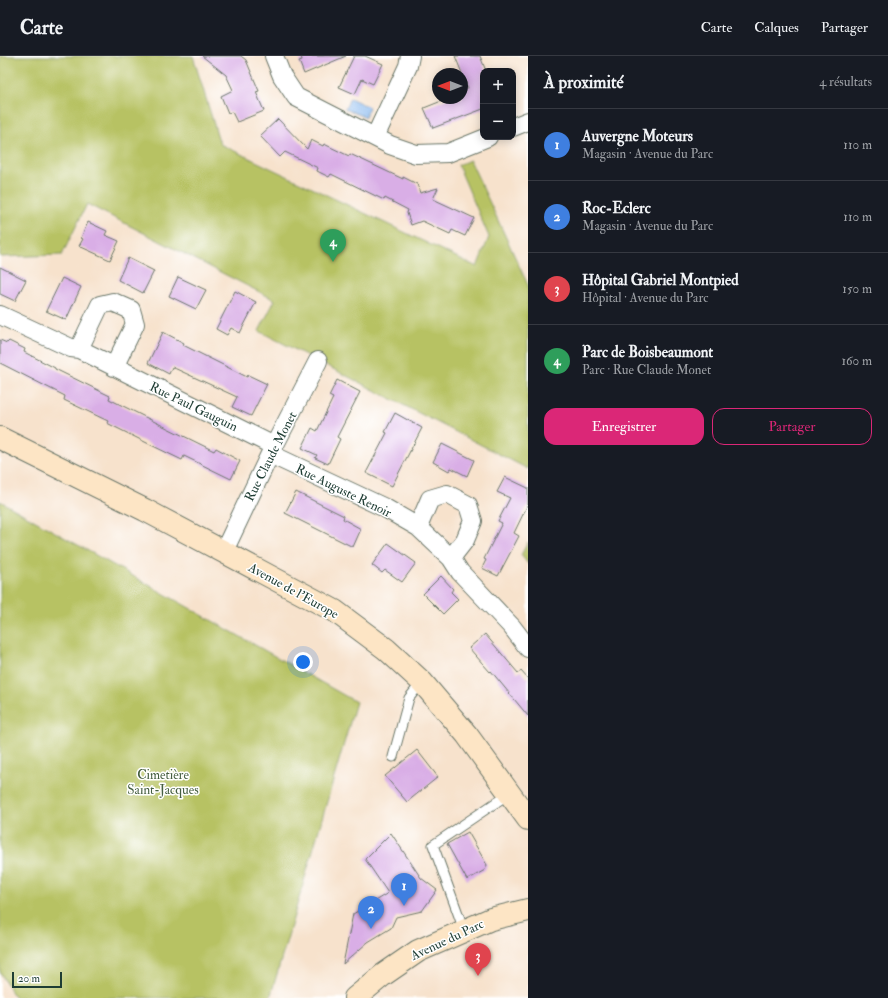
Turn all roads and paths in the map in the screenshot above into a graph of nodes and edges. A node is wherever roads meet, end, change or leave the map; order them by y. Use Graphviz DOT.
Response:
graph roads {
  1 [pos="274,56"];
  2 [pos="410,56"];
  3 [pos="528,121"];
  4 [pos="516,126"];
  5 [pos="375,137"];
  6 [pos="480,140"];
  7 [pos="0,315"];
  8 [pos="79,349"];
  9 [pos="318,361"];
  10 [pos="114,367"];
  11 [pos="0,438"];
  12 [pos="272,450"];
  13 [pos="418,527"];
  14 [pos="224,552"];
  15 [pos="451,558"];
  16 [pos="528,648"];
  17 [pos="422,682"];
  18 [pos="392,757"];
  19 [pos="510,793"];
  20 [pos="528,819"];
  21 [pos="528,910"];
  22 [pos="464,930"];
  23 [pos="355,998"];
  1 -- 5 [label="street"];
  2 -- 5 [label="street"];
  3 -- 4 [label="street"];
  5 -- 6 [label="street"];
  7 -- 8 [label="street, Rue Paul Gauguin"];
  8 -- 10 [label="street, Rue Paul Gauguin"];
  8 -- 10 [label="street"];
  9 -- 12 [label="street, Rue Claude Monet"];
  10 -- 12 [label="street, Rue Paul Gauguin"];
  11 -- 14 [label="main road, Avenue de l'Europe"];
  12 -- 13 [label="street, Rue Auguste Renoir"];
  12 -- 14 [label="street, Rue Claude Monet"];
  13 -- 15 [label="street, Rue Auguste Renoir"];
  13 -- 15 [label="street"];
  14 -- 17 [label="main road, Avenue de l'Europe"];
  15 -- 16 [label="street, Rue Auguste Renoir"];
  17 -- 18 [label="lane"];
  17 -- 19 [label="main road, Avenue de l'Europe"];
  19 -- 20 [label="main road, Avenue de l'Europe"];
  19 -- 22 [label="lane"];
  21 -- 22 [label="main road, Avenue du Parc"];
  22 -- 23 [label="main road, Avenue du Parc"];
}
